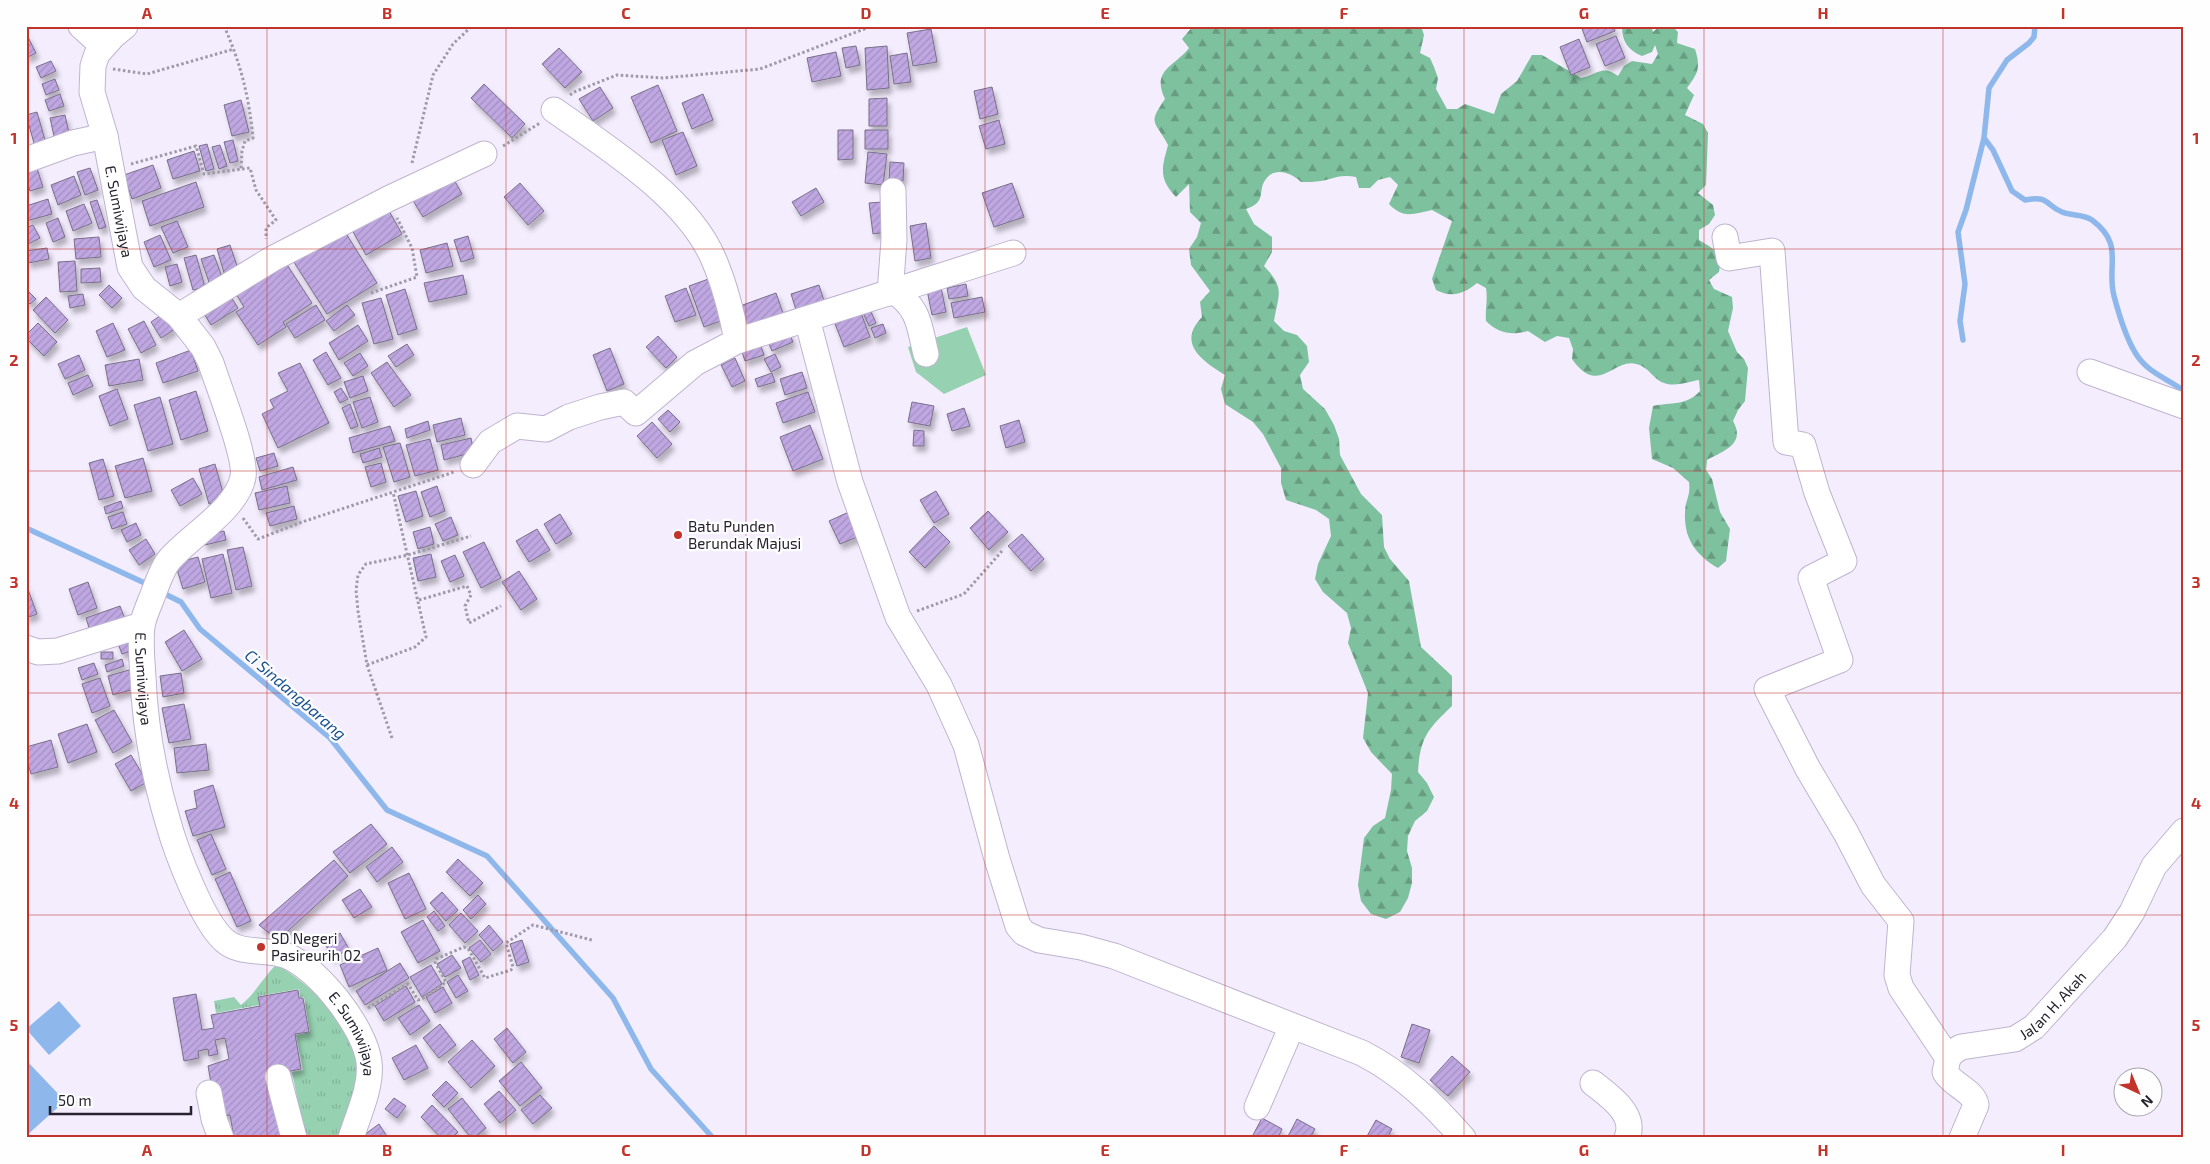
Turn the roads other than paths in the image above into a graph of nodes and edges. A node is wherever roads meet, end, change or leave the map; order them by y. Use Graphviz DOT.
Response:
graph roads {
  1 [pos="81,26"];
  2 [pos="125,26"];
  3 [pos="98,56"];
  4 [pos="554,110"];
  5 [pos="88,139"];
  6 [pos="484,154"];
  7 [pos="26,160"];
  8 [pos="893,191"];
  9 [pos="1725,237"];
  10 [pos="1013,252"];
  11 [pos="892,292"];
  12 [pos="179,316"];
  13 [pos="807,319"];
  14 [pos="737,341"];
  15 [pos="926,354"];
  16 [pos="2090,372"];
  17 [pos="2184,406"];
  18 [pos="473,465"];
  19 [pos="144,620"];
  20 [pos="26,648"];
  21 [pos="2184,831"];
  22 [pos="1292,1026"];
  23 [pos="1948,1058"];
  24 [pos="278,1077"];
  25 [pos="1593,1083"];
  26 [pos="209,1093"];
  27 [pos="1257,1107"];
  28 [pos="1968,1125"];
  29 [pos="221,1138"];
  30 [pos="294,1138"];
  31 [pos="351,1138"];
  32 [pos="1463,1138"];
  33 [pos="1627,1138"];
  1 -- 3 [label="street"];
  2 -- 3 [label="street"];
  3 -- 5 [label="street, E. Sumiwijaya"];
  4 -- 14 [label="street"];
  5 -- 7 [label="street"];
  5 -- 12 [label="street, E. Sumiwijaya"];
  6 -- 12 [label="street"];
  8 -- 11 [label="street"];
  9 -- 23 [label="street"];
  10 -- 11 [label="street"];
  11 -- 13 [label="street"];
  11 -- 15 [label="street"];
  12 -- 19 [label="street, E. Sumiwijaya"];
  13 -- 14 [label="street"];
  13 -- 22 [label="street"];
  14 -- 18 [label="street"];
  16 -- 17 [label="street"];
  19 -- 20 [label="street"];
  19 -- 31 [label="street, E. Sumiwijaya"];
  21 -- 23 [label="street, Jalan H. Akah"];
  22 -- 27 [label="street"];
  22 -- 32 [label="street"];
  23 -- 28 [label="street"];
  24 -- 30 [label="street"];
  25 -- 33 [label="street"];
  26 -- 29 [label="street"];
}
